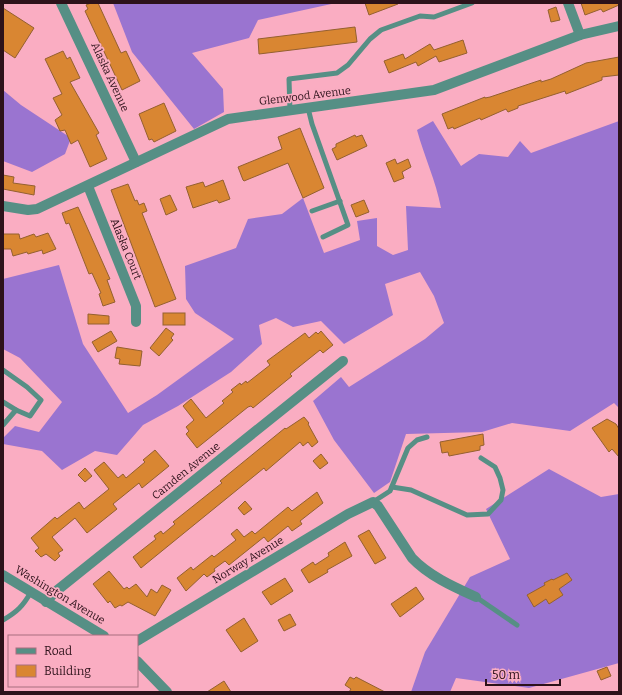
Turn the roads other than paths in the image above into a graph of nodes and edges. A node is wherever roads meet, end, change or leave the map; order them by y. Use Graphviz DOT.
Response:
graph roads {
  1 [pos="61,3"];
  2 [pos="472,3"];
  3 [pos="568,3"];
  4 [pos="619,26"];
  5 [pos="580,34"];
  6 [pos="308,108"];
  7 [pos="290,111"];
  8 [pos="136,162"];
  9 [pos="88,186"];
  10 [pos="340,201"];
  11 [pos="3,206"];
  12 [pos="312,211"];
  13 [pos="323,237"];
  14 [pos="136,322"];
  15 [pos="343,361"];
  16 [pos="3,370"];
  17 [pos="3,402"];
  18 [pos="16,410"];
  19 [pos="3,424"];
  20 [pos="427,437"];
  21 [pos="481,458"];
  22 [pos="392,487"];
  23 [pos="373,502"];
  24 [pos="3,575"];
  25 [pos="31,592"];
  26 [pos="476,597"];
  27 [pos="46,602"];
  28 [pos="3,620"];
  29 [pos="517,625"];
  30 [pos="102,635"];
  31 [pos="138,640"];
  32 [pos="138,662"];
  33 [pos="167,692"];
  1 -- 8 [label="street, Alaska Avenue"];
  2 -- 7 [label="lane"];
  3 -- 5 [label="street"];
  4 -- 5 [label="street, Glenwood Avenue"];
  5 -- 6 [label="street, Glenwood Avenue"];
  6 -- 7 [label="street, Glenwood Avenue"];
  6 -- 10 [label="lane"];
  7 -- 8 [label="street, Glenwood Avenue"];
  8 -- 9 [label="street, Glenwood Avenue"];
  9 -- 11 [label="street, Glenwood Avenue"];
  9 -- 14 [label="street, Alaska Court"];
  10 -- 12 [label="lane"];
  10 -- 13 [label="lane"];
  15 -- 27 [label="street, Camden Avenue"];
  16 -- 18 [label="lane"];
  17 -- 18 [label="lane"];
  18 -- 19 [label="lane"];
  20 -- 22 [label="lane"];
  21 -- 22 [label="lane"];
  22 -- 23 [label="lane"];
  23 -- 26 [label="street"];
  23 -- 31 [label="street, Norway Avenue"];
  24 -- 25 [label="street, Washington Avenue"];
  25 -- 27 [label="street, Washington Avenue"];
  25 -- 28 [label="lane"];
  26 -- 29 [label="lane"];
  27 -- 30 [label="street, Washington Avenue"];
  32 -- 33 [label="street"];
}
